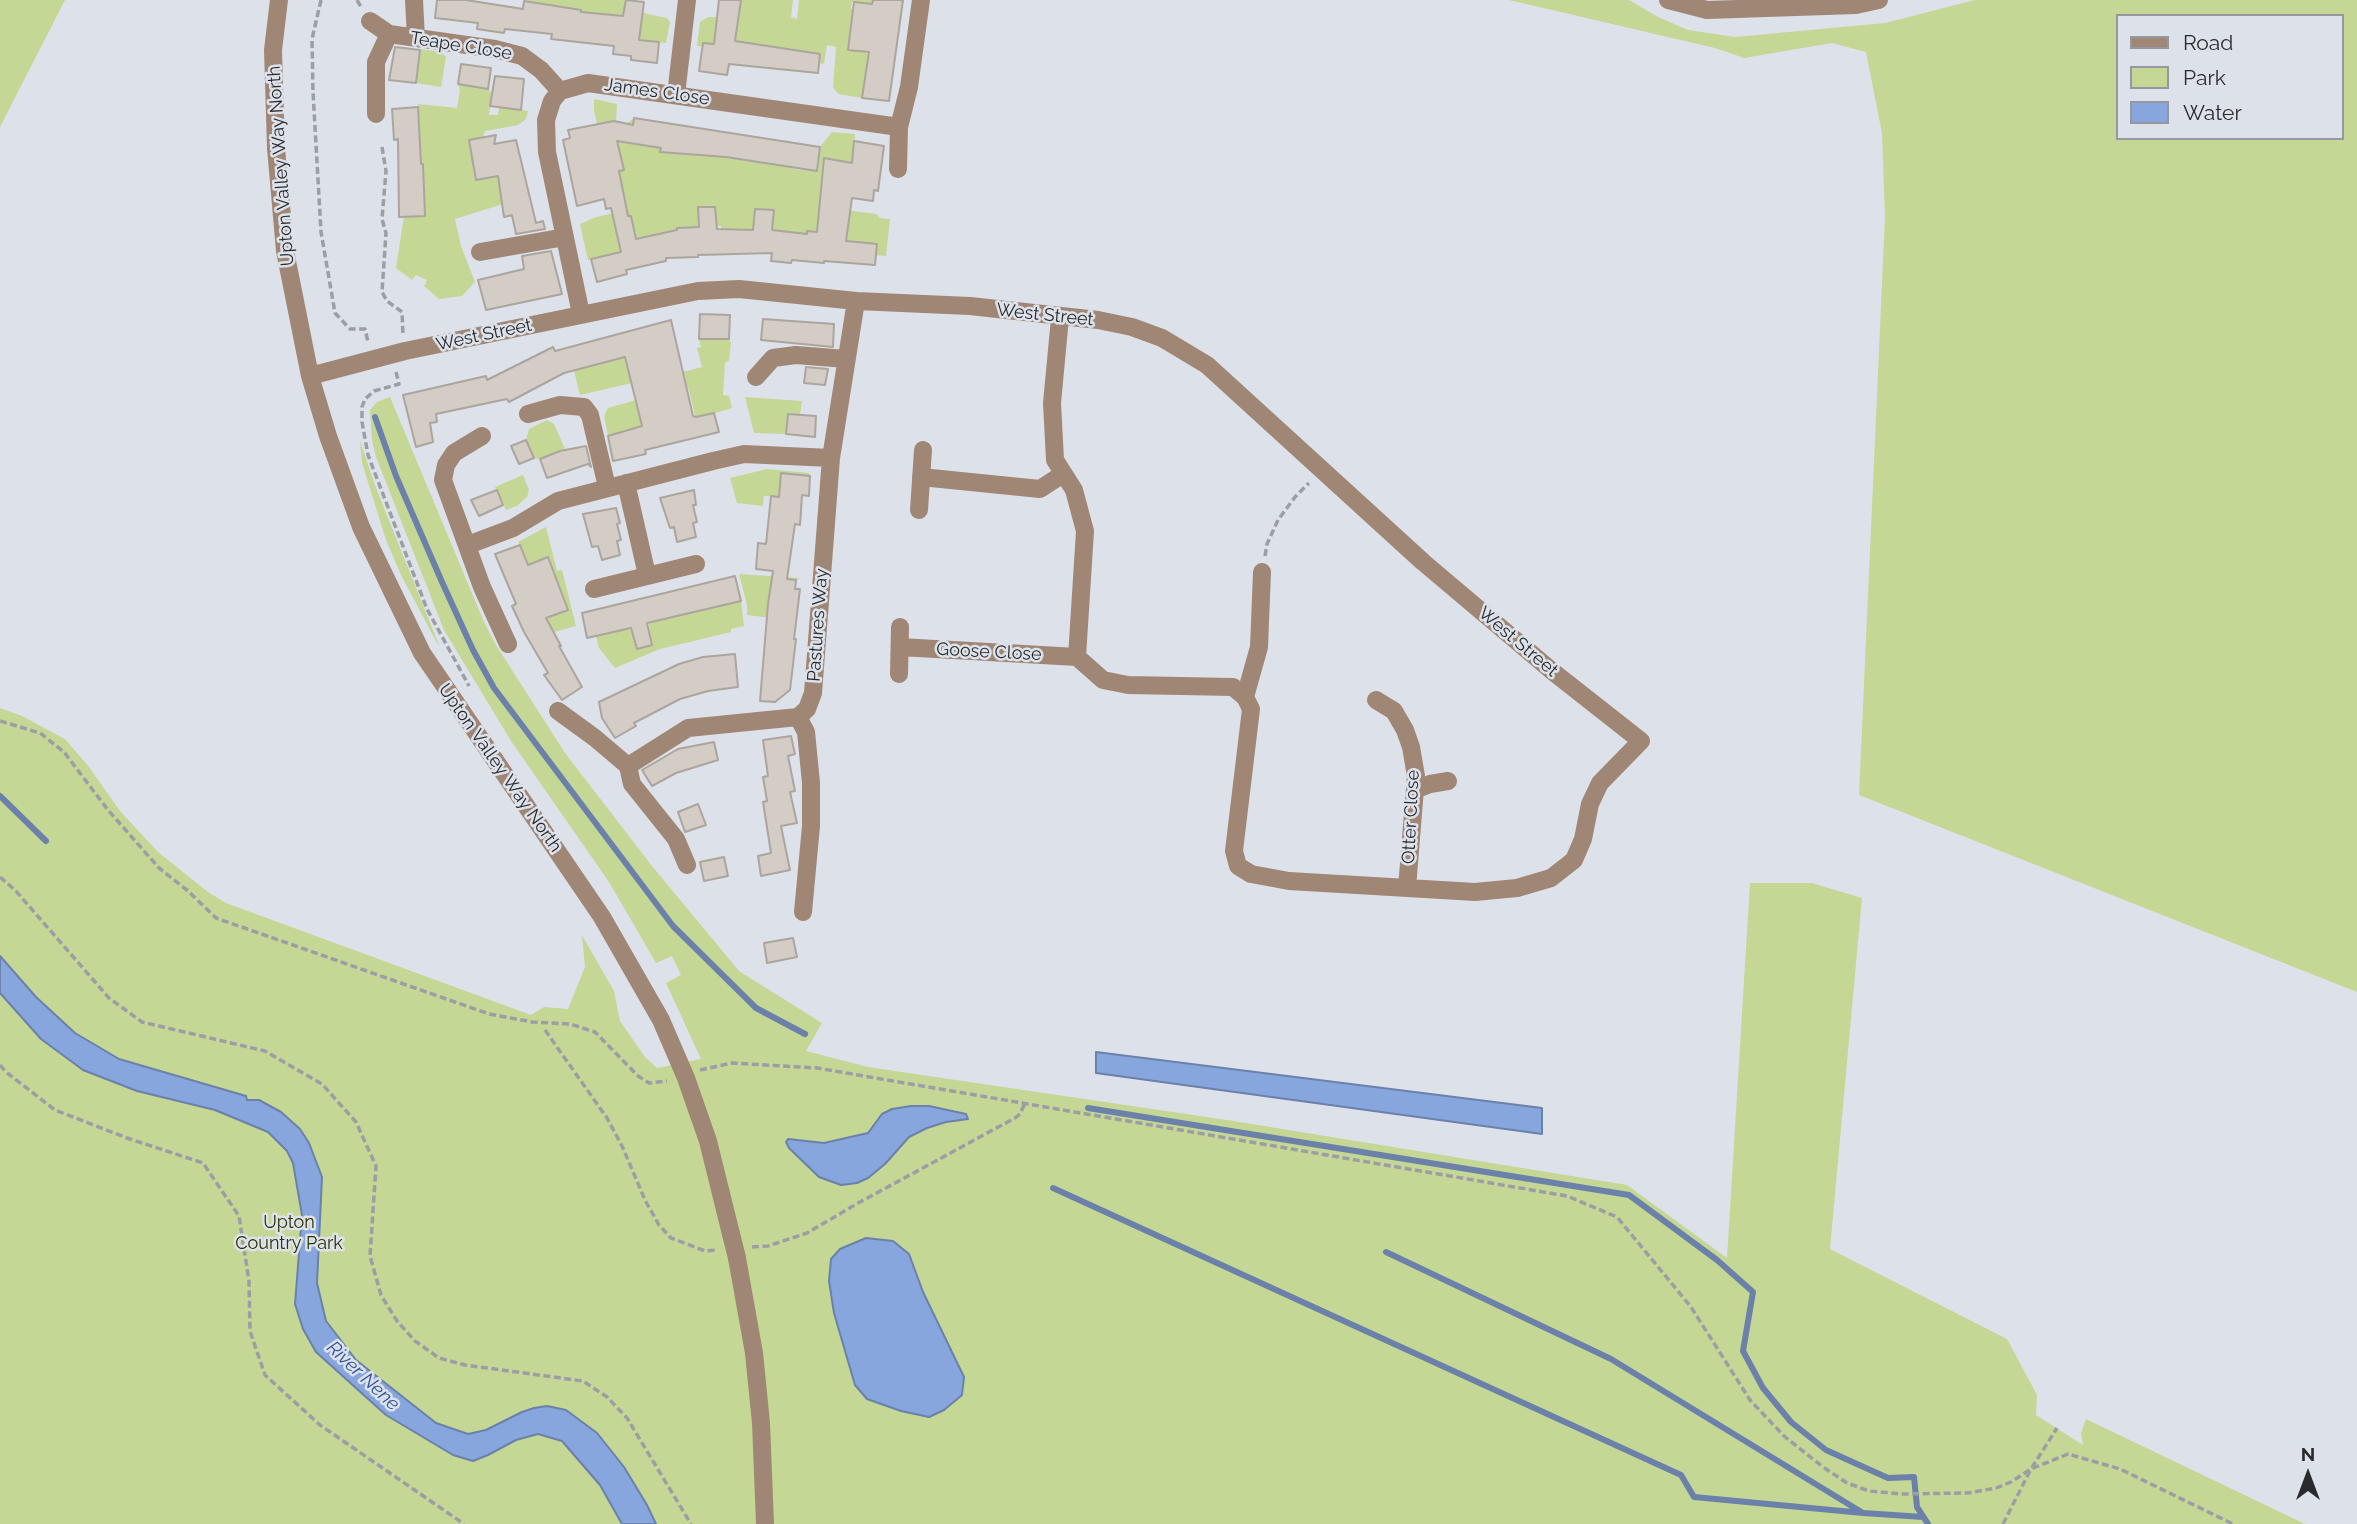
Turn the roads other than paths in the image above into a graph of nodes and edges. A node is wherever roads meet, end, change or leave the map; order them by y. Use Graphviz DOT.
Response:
graph roads {
  1 [pos="279,0"];
  2 [pos="414,0"];
  3 [pos="687,0"];
  4 [pos="921,0"];
  5 [pos="1668,0"];
  6 [pos="1879,0"];
  7 [pos="370,21"];
  8 [pos="389,34"];
  9 [pos="416,38"];
  10 [pos="560,91"];
  11 [pos="676,94"];
  12 [pos="376,114"];
  13 [pos="899,127"];
  14 [pos="898,169"];
  15 [pos="565,237"];
  16 [pos="480,253"];
  17 [pos="856,300"];
  18 [pos="581,314"];
  19 [pos="1060,318"];
  20 [pos="846,359"];
  21 [pos="310,376"];
  22 [pos="755,377"];
  23 [pos="528,414"];
  24 [pos="482,436"];
  25 [pos="923,450"];
  26 [pos="831,458"];
  27 [pos="1063,474"];
  28 [pos="921,477"];
  29 [pos="626,483"];
  30 [pos="607,487"];
  31 [pos="919,510"];
  32 [pos="468,545"];
  33 [pos="696,564"];
  34 [pos="1262,572"];
  35 [pos="648,575"];
  36 [pos="594,589"];
  37 [pos="900,627"];
  38 [pos="508,644"];
  39 [pos="900,647"];
  40 [pos="1077,657"];
  41 [pos="899,674"];
  42 [pos="1244,697"];
  43 [pos="1376,699"];
  44 [pos="558,711"];
  45 [pos="798,717"];
  46 [pos="628,766"];
  47 [pos="1448,781"];
  48 [pos="1415,790"];
  49 [pos="687,865"];
  50 [pos="1407,888"];
  51 [pos="803,912"];
  52 [pos="765,1524"];
  1 -- 21 [label="street, Upton Valley Way North"];
  2 -- 9 [label="street"];
  3 -- 11 [label="street"];
  4 -- 13 [label="street"];
  5 -- 6 [label="street"];
  7 -- 8 [label="street, Teape Close"];
  8 -- 9 [label="street, Teape Close"];
  8 -- 12 [label="street, Teape Close"];
  9 -- 10 [label="street, Teape Close"];
  10 -- 11 [label="street, James Close"];
  10 -- 15 [label="street"];
  11 -- 13 [label="street, James Close"];
  13 -- 14 [label="street"];
  15 -- 16 [label="street"];
  15 -- 18 [label="street"];
  17 -- 18 [label="street, West Street"];
  17 -- 19 [label="street, West Street"];
  17 -- 20 [label="street, Pastures Way"];
  18 -- 21 [label="street, West Street"];
  19 -- 27 [label="street"];
  19 -- 50 [label="street, West Street"];
  20 -- 22 [label="street"];
  20 -- 26 [label="street, Pastures Way"];
  21 -- 52 [label="street, Upton Valley Way North, bridge"];
  23 -- 30 [label="street"];
  24 -- 32 [label="street"];
  25 -- 28 [label="street"];
  26 -- 29 [label="street"];
  26 -- 45 [label="street, Pastures Way"];
  27 -- 28 [label="street"];
  27 -- 40 [label="street"];
  28 -- 31 [label="street"];
  29 -- 30 [label="street"];
  29 -- 35 [label="street"];
  30 -- 32 [label="street"];
  32 -- 38 [label="street"];
  33 -- 35 [label="street"];
  34 -- 42 [label="street"];
  35 -- 36 [label="street"];
  37 -- 39 [label="street"];
  39 -- 40 [label="street, Goose Close"];
  39 -- 41 [label="street"];
  40 -- 42 [label="street"];
  42 -- 50 [label="street"];
  43 -- 48 [label="street, Otter Close"];
  44 -- 46 [label="street"];
  45 -- 46 [label="street"];
  45 -- 51 [label="street"];
  46 -- 49 [label="street"];
  47 -- 48 [label="street"];
  48 -- 50 [label="street, Otter Close"];
}
